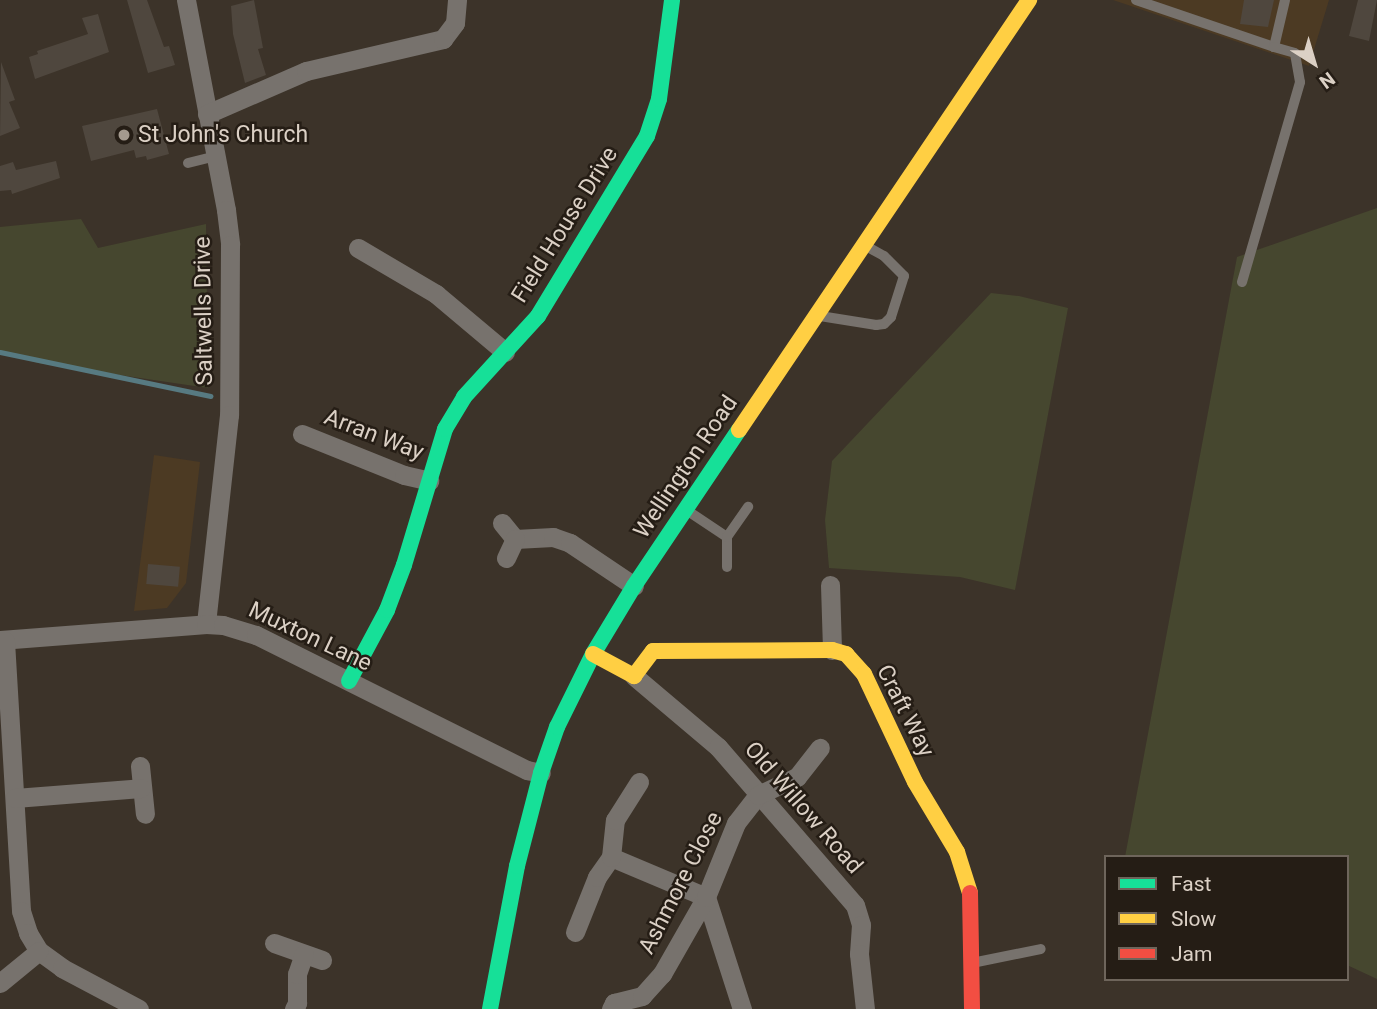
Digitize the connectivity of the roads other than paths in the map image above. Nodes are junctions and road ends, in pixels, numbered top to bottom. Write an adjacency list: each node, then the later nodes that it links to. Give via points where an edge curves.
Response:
1 (186, 0): 8 (street, Saltwells Drive)
2 (457, 0): 8 (street, via 455,23 443,39 306,71)
3 (672, 0): 15 (street, Field House Drive, via 659,99 647,136 538,316)
4 (1029, 0): 11 (street, Wellington Road)
5 (1285, 0): 7 (lane)
6 (1142, 1): 7 (lane)
7 (1274, 47): 13 (lane, via 1295,53 1300,82)
8 (207, 114): 9 (street, Saltwells Drive)
9 (216, 156): 10 (lane); 27 (street, Saltwells Drive, via 230,245 229,415)
10 (188, 163)
11 (863, 245): 14 (street, Wellington Road); 14 (lane, via 884,256 904,276 888,321 876,325)
12 (358, 248): 15 (street, via 436,294)
13 (1242, 282)
14 (816, 315): 19 (street, Wellington Road)
15 (505, 352): 17 (street, Field House Drive, via 445,429)
16 (302, 434): 17 (street, Arran Way)
17 (429, 481): 32 (street, Field House Drive, via 387,610)
18 (748, 507): 21 (lane)
19 (685, 509): 21 (lane); 26 (street, Wellington Road)
20 (502, 523): 22 (street)
21 (727, 537): 24 (lane)
22 (515, 539): 23 (street); 26 (street, via 553,537 570,543)
23 (506, 558)
24 (727, 567)
25 (830, 585): 29 (street)
26 (634, 586): 30 (street, Wellington Road)
27 (206, 624): 28 (street, Muxton Lane); 32 (street, Muxton Lane, via 256,635)
28 (3, 641): 39 (street)
29 (832, 650): 31 (street, via 653,651); 47 (street, Craft Way, via 846,654 864,674 915,782 957,852 970,886)
30 (593, 654): 31 (street); 35 (street, Wellington Road, via 556,727)
31 (634, 676): 38 (street, Old Willow Road, via 718,747)
32 (349, 681): 35 (street, Muxton Lane)
33 (820, 748): 38 (street, via 797,777)
34 (140, 766): 37 (street)
35 (541, 773): 51 (street, Wellington Road, via 517,866)
36 (639, 782): 41 (street, via 615,820)
37 (141, 788): 39 (street); 40 (street)
38 (758, 795): 42 (street, Ashmore Close, via 736,823); 54 (street, Old Willow Road, via 855,905 861,925)
39 (15, 798): 46 (street, via 21,911)
40 (145, 814)
41 (611, 857): 42 (street); 43 (street, via 597,877)
42 (706, 897): 52 (street, Ashmore Close, via 662,974 642,996 614,1003); 53 (street)
43 (575, 932)
44 (274, 943): 50 (street, via 313,957 297,974)
45 (1041, 949): 47 (lane)
46 (39, 951): 48 (street); 49 (street)
47 (971, 963): 55 (street, Craft Way)
48 (0, 983)
49 (139, 1009)
50 (293, 1009)
51 (490, 1009)
52 (611, 1009)
53 (742, 1009)
54 (865, 1009)
55 (972, 1009)

